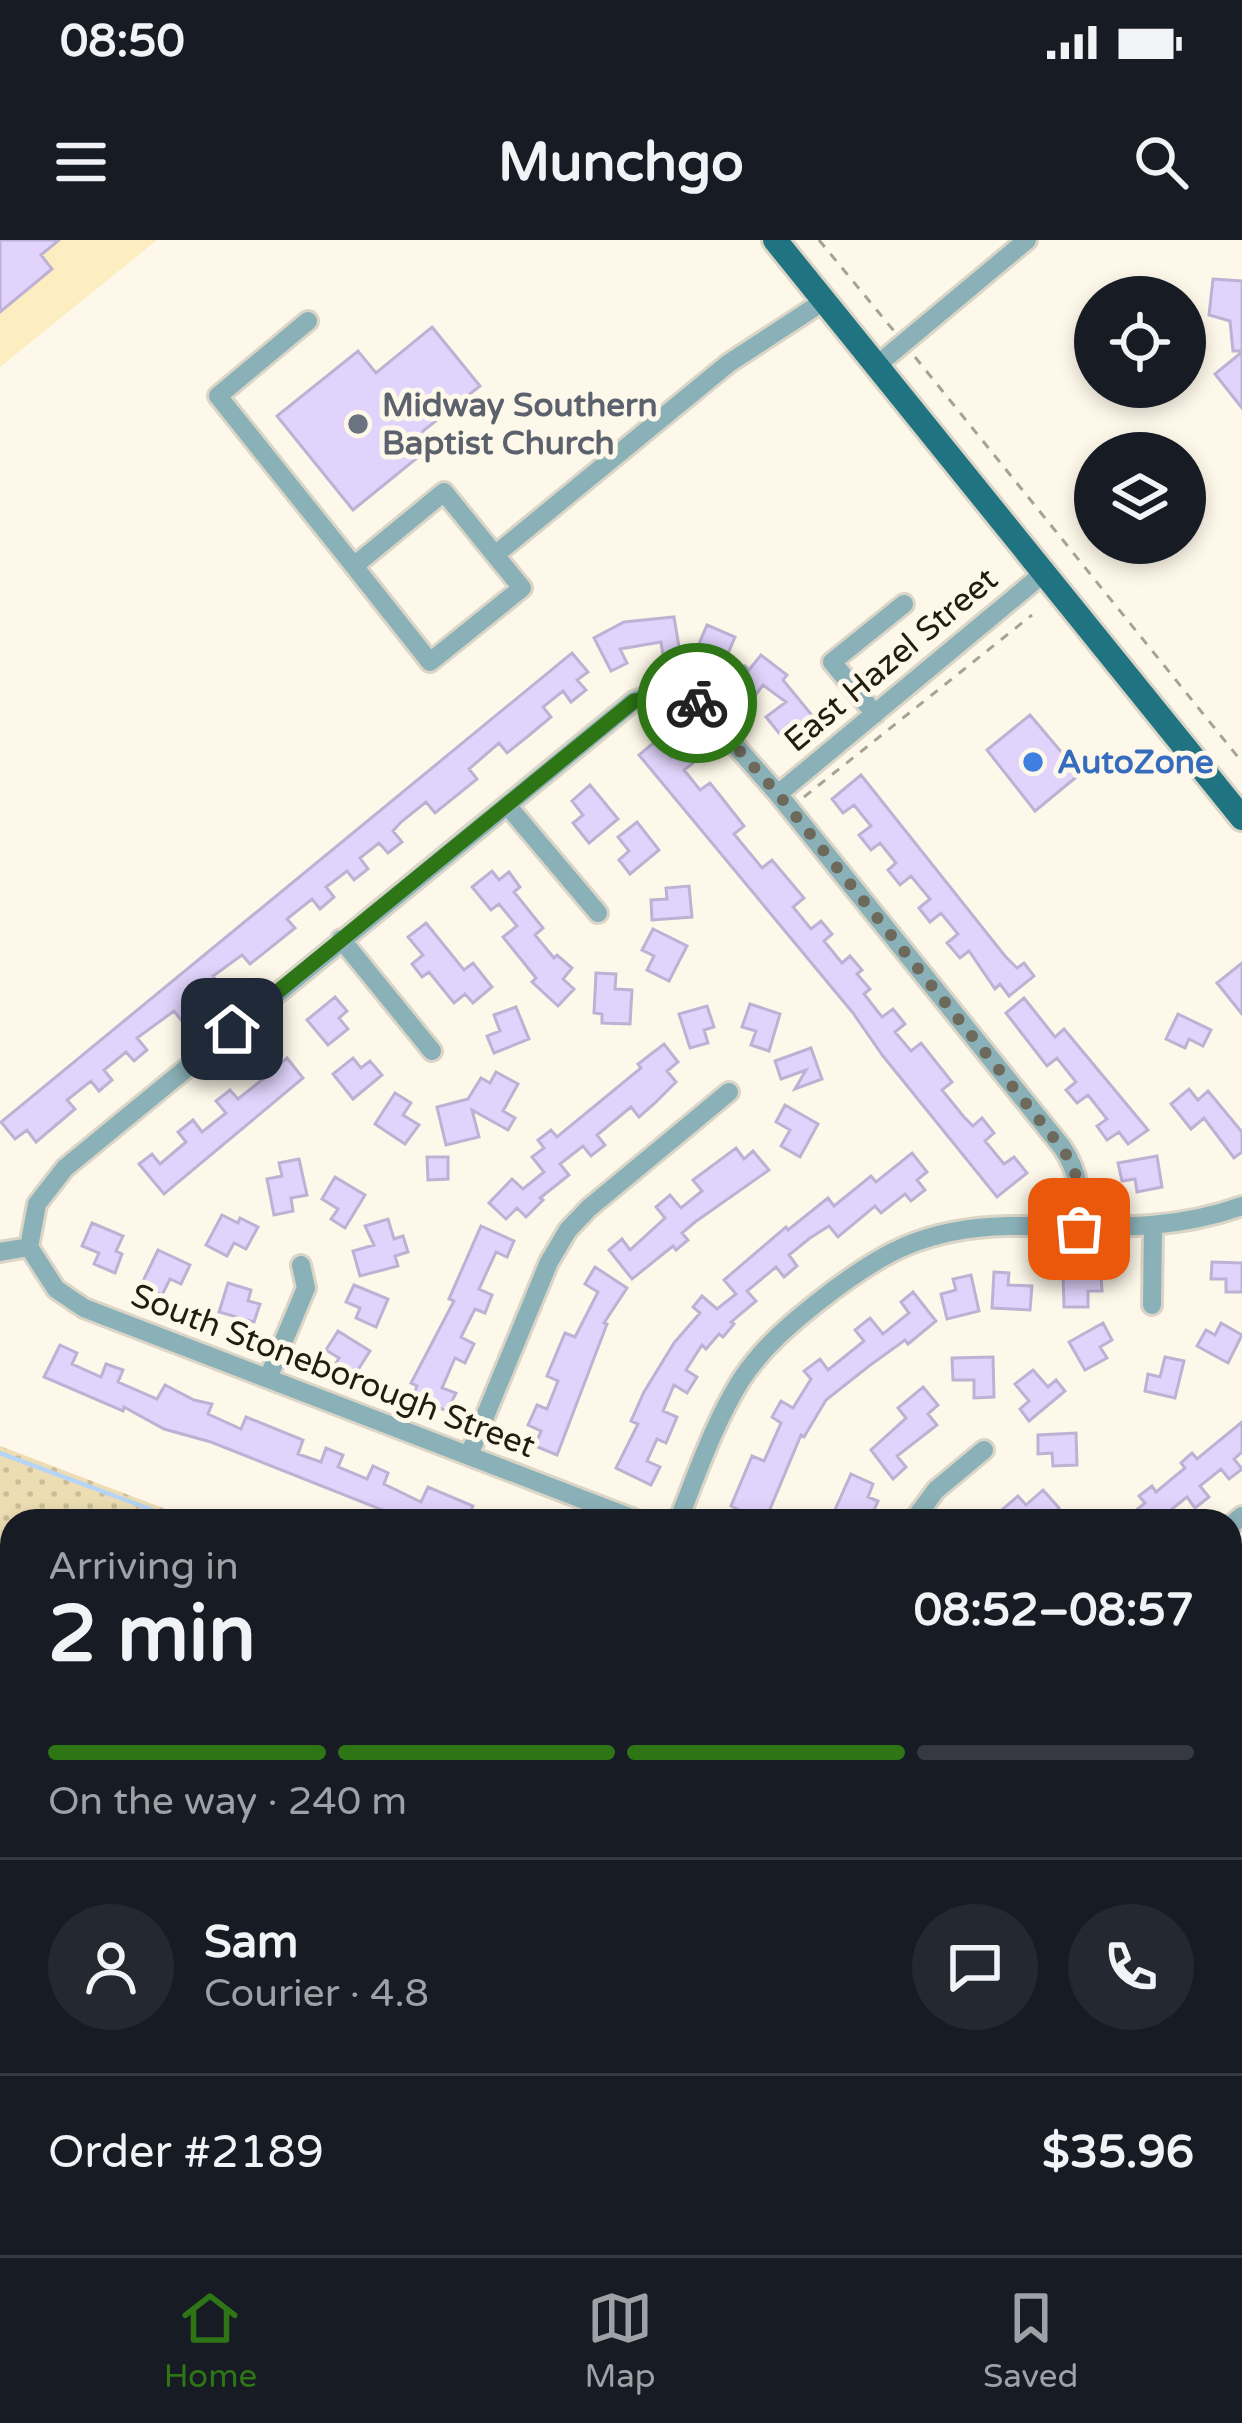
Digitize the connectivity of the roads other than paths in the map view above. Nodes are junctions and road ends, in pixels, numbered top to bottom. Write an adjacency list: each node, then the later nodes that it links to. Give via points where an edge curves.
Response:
1 (775, 240): 3 (main road)
2 (1027, 240): 5 (street)
3 (824, 301): 5 (main road); 6 (street, via 729,363)
4 (308, 320): 7 (street, via 218,396)
5 (876, 366): 8 (main road)
6 (494, 555): 7 (street, via 444,492); 7 (street, via 522,588 430,662)
7 (354, 566)
8 (1043, 573): 10 (street, East Hazel Street); 13 (main road)
9 (904, 604): 10 (street, via 832,662)
10 (874, 714): 11 (street, East Hazel Street)
11 (778, 794): 12 (street, via 697,703 655,694 634,701); 20 (street, via 1068,1156 1081,1189)
12 (507, 805): 14 (street); 15 (street)
13 (1238, 806)
14 (598, 913)
15 (341, 939): 16 (street); 21 (street, via 64,1168 37,1204)
16 (433, 1051)
17 (729, 1092): 27 (street, via 568,1230)
18 (1242, 1206): 19 (street)
19 (1153, 1228): 20 (street); 24 (street)
20 (1079, 1229): 29 (street, via 959,1229 911,1241 860,1269 782,1333 741,1380)
21 (29, 1246): 22 (street); 25 (street, South Stoneborough Street, via 56,1289 81,1306)
22 (0, 1252)
23 (301, 1265): 25 (street, via 306,1288)
24 (1152, 1305)
25 (268, 1378): 27 (street, South Stoneborough Street)
26 (984, 1450): 30 (street)
27 (469, 1455): 28 (street, South Stoneborough Street)
28 (608, 1509)
29 (682, 1509)
30 (922, 1509)

